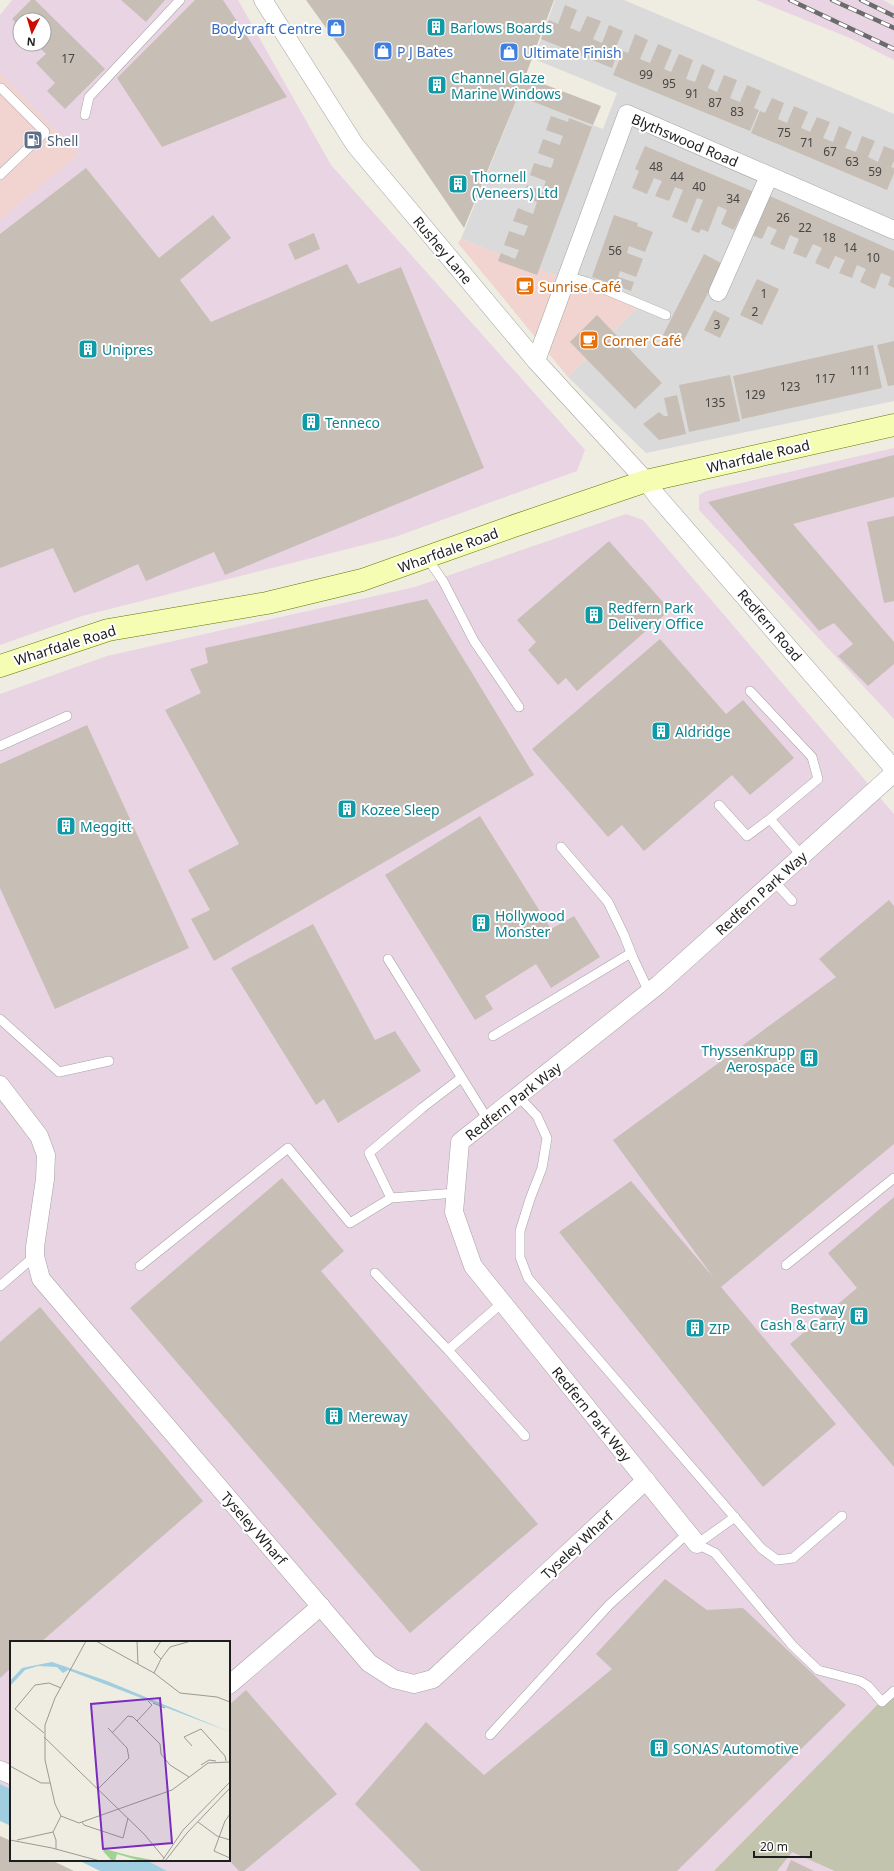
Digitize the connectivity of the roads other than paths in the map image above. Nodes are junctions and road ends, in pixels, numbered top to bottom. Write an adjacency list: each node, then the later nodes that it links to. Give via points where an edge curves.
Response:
1 (180, 0): 4 (lane, via 89,97)
2 (263, 0): 11 (street, Rushey Lane, via 355,145)
3 (0, 88): 5 (lane, via 45,132)
4 (85, 115)
5 (0, 175)
6 (769, 176): 7 (street, Blythswood Road); 8 (street, Blythswood Road, via 627,114); 9 (street)
7 (894, 230)
8 (567, 276): 10 (lane); 11 (street, Blythswood Road)
9 (718, 292)
10 (666, 315)
11 (536, 360): 13 (street, Rushey Lane)
12 (894, 425): 13 (main road, Wharfdale Road)
13 (646, 481): 14 (main road, Wharfdale Road); 20 (street, Redfern Road)
14 (427, 558): 15 (main road, Wharfdale Road, via 362,580 267,603 108,630); 17 (lane, via 443,581 474,641)
15 (0, 666)
16 (750, 691): 23 (lane, via 812,757 818,779)
17 (519, 707)
18 (67, 716): 19 (lane)
19 (0, 746)
20 (894, 769)
21 (894, 773): 25 (street, Redfern Park Way)
22 (719, 805): 23 (lane, via 747,836)
23 (770, 819): 25 (lane)
24 (561, 848): 28 (lane, via 608,902)
25 (802, 856): 26 (street, Redfern Park Way)
26 (774, 881): 27 (lane); 30 (street, Redfern Park Way)
27 (792, 901)
28 (631, 953): 30 (lane); 32 (lane)
29 (388, 959): 34 (lane)
30 (649, 992): 36 (street, Redfern Park Way)
31 (0, 1019): 33 (lane, via 59,1072)
32 (493, 1036)
33 (109, 1061)
34 (462, 1078): 37 (lane); 40 (lane, via 369,1153)
35 (0, 1085): 41 (street, Tyseley Wharf, via 39,1136 46,1155)
36 (518, 1096): 37 (street, Redfern Park Way); 51 (lane, via 537,1116 547,1138 542,1168 520,1231 520,1257 528,1278)
37 (488, 1120): 39 (street, Redfern Park Way, via 460,1142)
38 (894, 1178): 42 (lane)
39 (456, 1193): 40 (lane); 46 (street, Redfern Park Way, via 454,1212 473,1266)
40 (391, 1198): 43 (lane, via 350,1223 288,1148)
41 (35, 1256): 45 (lane); 53 (street, Tyseley Wharf, via 41,1280)
42 (786, 1265)
43 (140, 1266)
44 (375, 1273): 47 (lane)
45 (0, 1286)
46 (502, 1302): 47 (lane); 49 (street, Redfern Park Way)
47 (448, 1350): 48 (lane)
48 (524, 1436)
49 (646, 1480): 52 (street, Redfern Park Way); 53 (street, Tyseley Wharf, via 433,1678 414,1684 394,1679 369,1663)
50 (842, 1516): 51 (lane, via 793,1558 777,1560 762,1550)
51 (735, 1517): 52 (lane)
52 (692, 1538): 55 (lane, via 716,1553 792,1644 818,1670 860,1681 882,1702); 56 (lane, via 609,1605)
53 (321, 1606): 54 (street)
54 (230, 1684)
55 (894, 1690)
56 (490, 1735)
57 (0, 1770): 58 (street)
58 (10, 1775)

